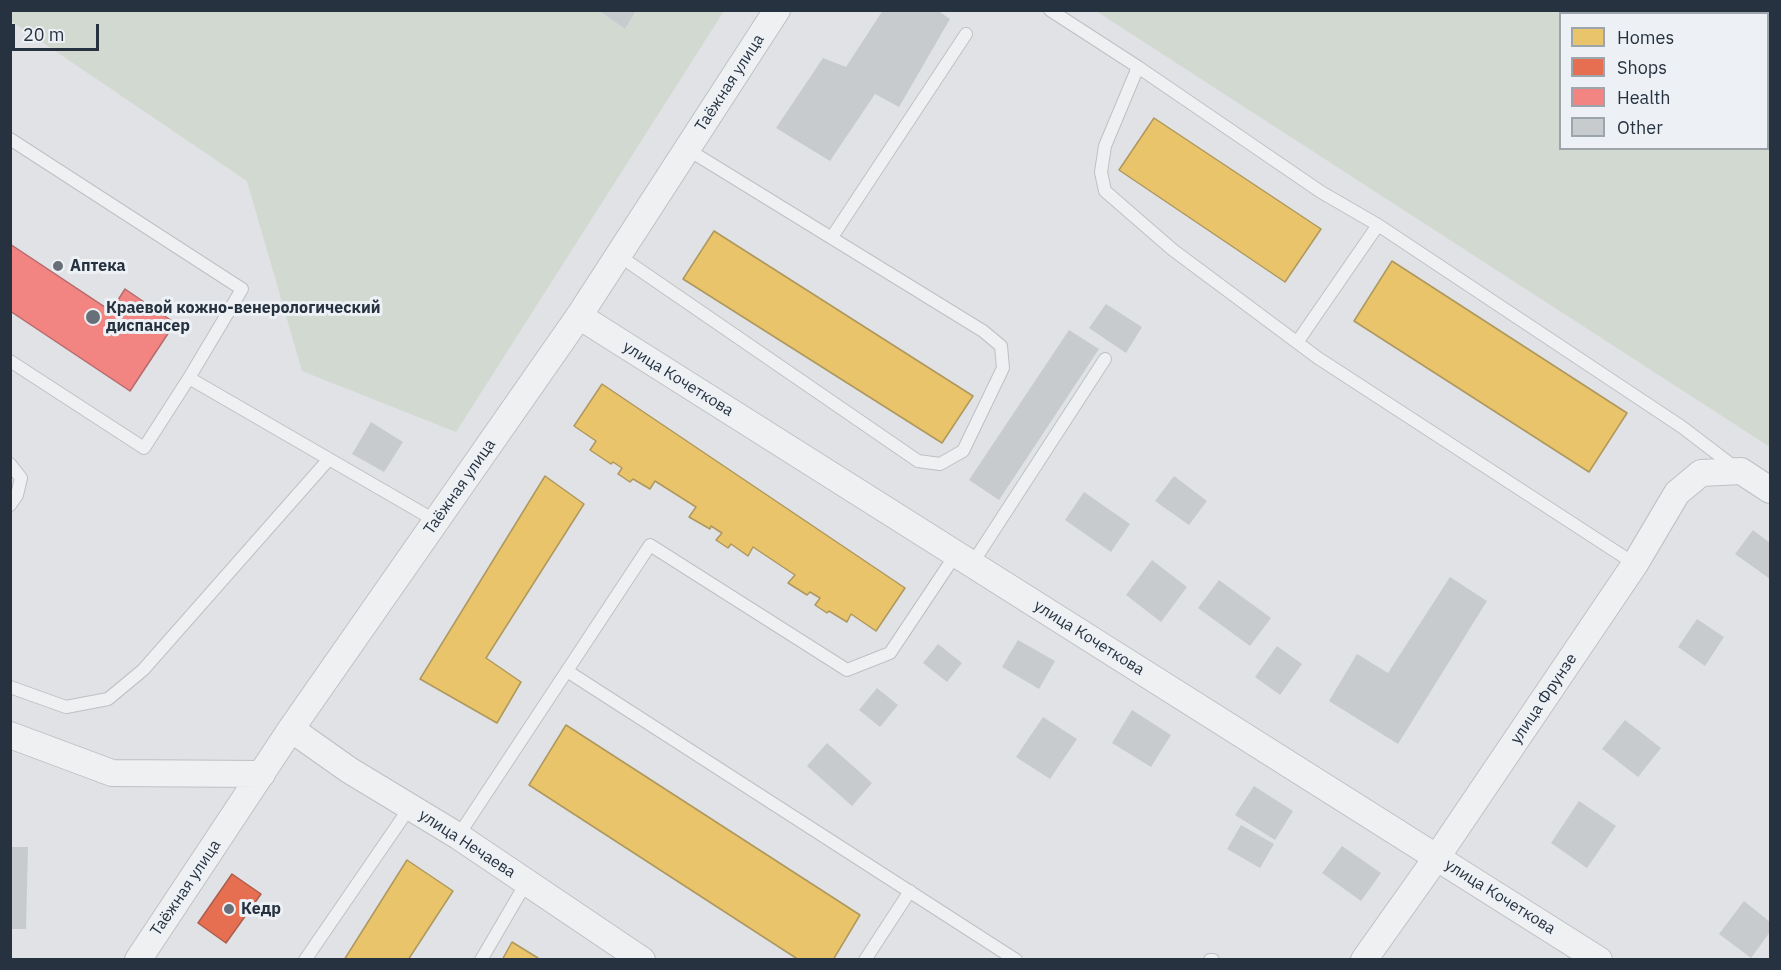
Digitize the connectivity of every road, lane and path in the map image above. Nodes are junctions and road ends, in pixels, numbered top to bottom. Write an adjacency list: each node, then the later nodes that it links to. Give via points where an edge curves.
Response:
1 (777, 10): 6 (street, Таёжная улица)
2 (1050, 10): 4 (lane)
3 (966, 34): 8 (lane)
4 (1138, 67): 7 (lane, via 1321,192); 11 (lane, via 1105,146 1101,172 1105,191 1173,250)
5 (10, 139): 14 (lane, via 242,289)
6 (687, 149): 8 (lane); 9 (street, Таёжная улица)
7 (1378, 225): 11 (lane); 17 (lane, via 1682,427)
8 (832, 237): 9 (lane, via 1001,346 1003,368 963,452 940,464 918,461)
9 (618, 255): 10 (street, Таёжная улица)
10 (579, 316): 20 (street, Таёжная улица); 21 (street, улица Кочеткова)
11 (1298, 340): 22 (lane, via 1318,358)
12 (1106, 358): 21 (lane)
13 (10, 361): 14 (lane, via 144,448)
14 (189, 378): 15 (lane)
15 (329, 459): 20 (lane); 24 (lane, via 143,670 108,699 66,707)
16 (10, 464): 19 (lane, via 21,478)
17 (1741, 471): 18 (street); 22 (street, улица Фрунзе, via 1701,473 1677,493)
18 (1770, 490)
19 (10, 505)
20 (436, 521): 25 (street, Таёжная улица)
21 (964, 559): 23 (lane, via 890,653 847,670 651,545); 30 (street, улица Кочеткова)
22 (1635, 564): 30 (street, улица Фрунзе)
23 (567, 671): 29 (lane); 32 (lane)
24 (10, 687)
25 (291, 729): 27 (street, Таёжная улица); 28 (street, улица Нечаева)
26 (10, 735): 27 (street, via 112,772)
27 (262, 774): 34 (street, Таёжная улица)
28 (410, 807): 29 (street, улица Нечаева); 35 (lane)
29 (458, 836): 31 (street, улица Нечаева)
30 (1437, 857): 39 (street, улица Фрунзе); 40 (street, улица Кочеткова)
31 (526, 882): 33 (street, улица Нечаева); 36 (lane)
32 (910, 891): 37 (lane); 38 (lane)
33 (633, 957)
34 (138, 960)
35 (305, 960)
36 (481, 960)
37 (865, 960)
38 (1016, 960)
39 (1364, 960)
40 (1599, 960)

